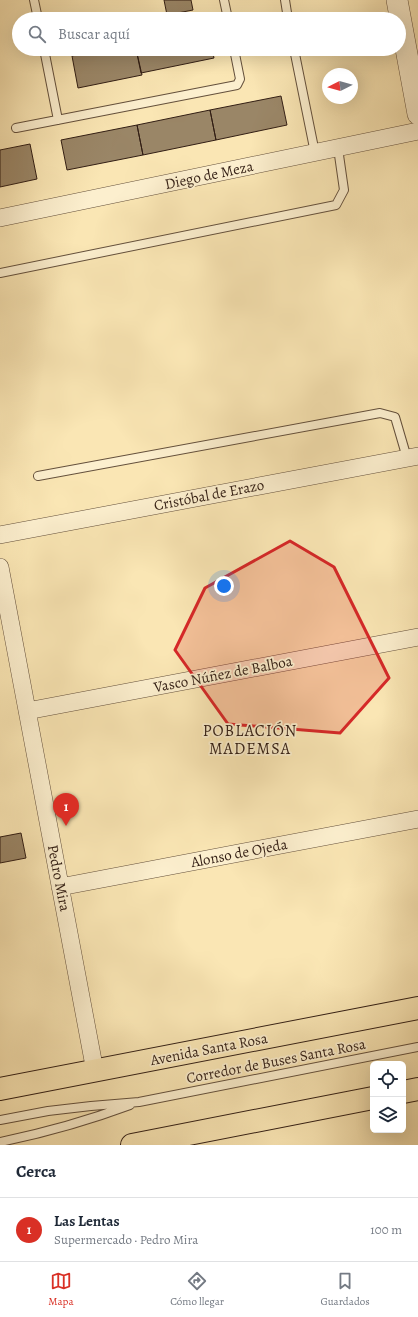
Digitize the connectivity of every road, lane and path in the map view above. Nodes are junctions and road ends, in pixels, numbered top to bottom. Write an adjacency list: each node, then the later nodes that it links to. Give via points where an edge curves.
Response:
1 (34, 0): 5 (lane)
2 (224, 0): 6 (lane)
3 (284, 0): 7 (lane)
4 (397, 0): 8 (street)
5 (37, 12)
6 (227, 12)
7 (287, 12)
8 (399, 12)
9 (406, 49): 13 (street)
10 (45, 56): 14 (lane)
11 (235, 56): 14 (lane, via 240,80 237,84)
12 (295, 56): 18 (lane)
13 (418, 114)
14 (58, 120): 15 (lane)
15 (16, 128)
16 (418, 131): 17 (street, Diego de Meza)
17 (338, 148): 18 (street, Diego de Meza); 20 (lane, via 344,190 336,205)
18 (315, 153): 19 (street, Diego de Meza)
19 (0, 218)
20 (0, 273)
21 (413, 457): 22 (lane, via 395,417 380,413); 23 (street, Cristóbal de Erazo)
22 (38, 476)
23 (0, 534)
24 (0, 567): 26 (street, Pedro Mira)
25 (418, 637): 26 (street, Vasco Núñez de Balboa)
26 (27, 711): 28 (street, Pedro Mira)
27 (418, 819): 28 (street, Alonso de Ojeda)
28 (60, 887): 31 (street, Pedro Mira)
29 (418, 1008): 31 (main road, Avenida Santa Rosa)
30 (418, 1047): 36 (lane, Corredor de Buses Santa Rosa)
31 (95, 1070): 32 (main road, Avenida Santa Rosa)
32 (0, 1089)
33 (418, 1089): 34 (main road)
34 (406, 1091)
35 (370, 1099): 39 (main road)
36 (139, 1102): 37 (lane, Corredor de Buses Santa Rosa, via 55,1110); 38 (lane, Corredor de Buses Santa Rosa, via 61,1128)
37 (0, 1120)
38 (0, 1142)
39 (132, 1145)

